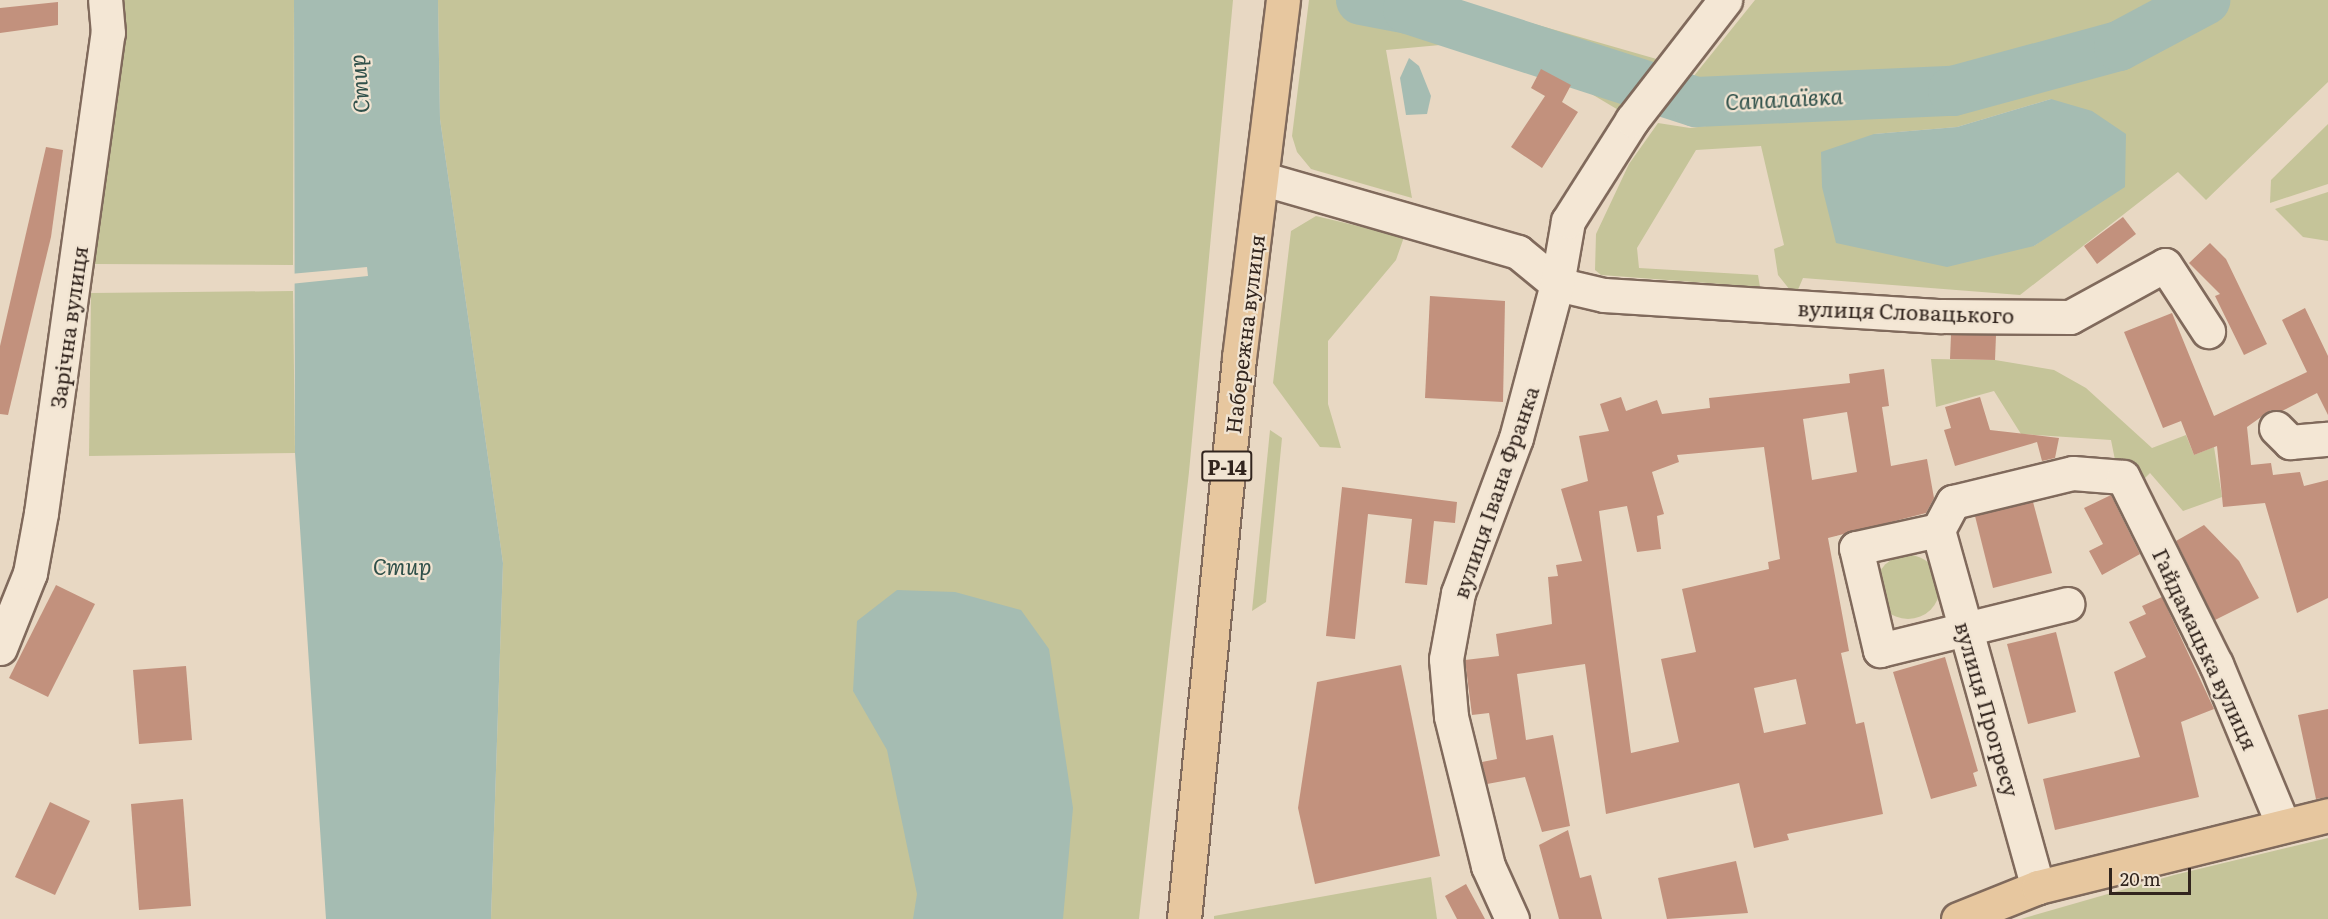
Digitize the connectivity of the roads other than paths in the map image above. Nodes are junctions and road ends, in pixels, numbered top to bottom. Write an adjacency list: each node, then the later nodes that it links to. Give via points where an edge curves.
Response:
1 (105, 0): 12 (street, Зарічна вулиця, via 108,33 41,513 30,573)
2 (1725, 0): 5 (street, вулиця Івана Франка, via 1632,120 1568,221)
3 (1282, 7): 4 (main road, Набережна вулиця / Р-14)
4 (1264, 179): 5 (street, via 1518,252); 16 (main road, Набережна вулиця / Р-14, via 1239,358)
5 (1557, 284): 6 (street, вулиця Словацького, via 1627,296 1941,316 2070,316 2165,265); 17 (street, вулиця Івана Франка, via 1516,438 1458,593 1446,659 1451,716 1488,866)
6 (2208, 331)
7 (2276, 428): 8 (street, via 2290,442)
8 (2328, 439)
9 (1938, 530): 11 (street, вулиця Прогресу); 11 (street, via 1856,548 1880,650); 14 (street, Гайдамацька вулиця, via 1953,501 2073,472 2123,477 2217,664)
10 (2067, 604): 11 (street)
11 (1966, 632): 15 (street, вулиця Прогресу)
12 (0, 648)
13 (2328, 815): 14 (main road)
14 (2283, 825): 15 (main road)
15 (2038, 887): 18 (main road)
16 (1184, 919)
17 (1512, 919)
18 (1958, 919)

